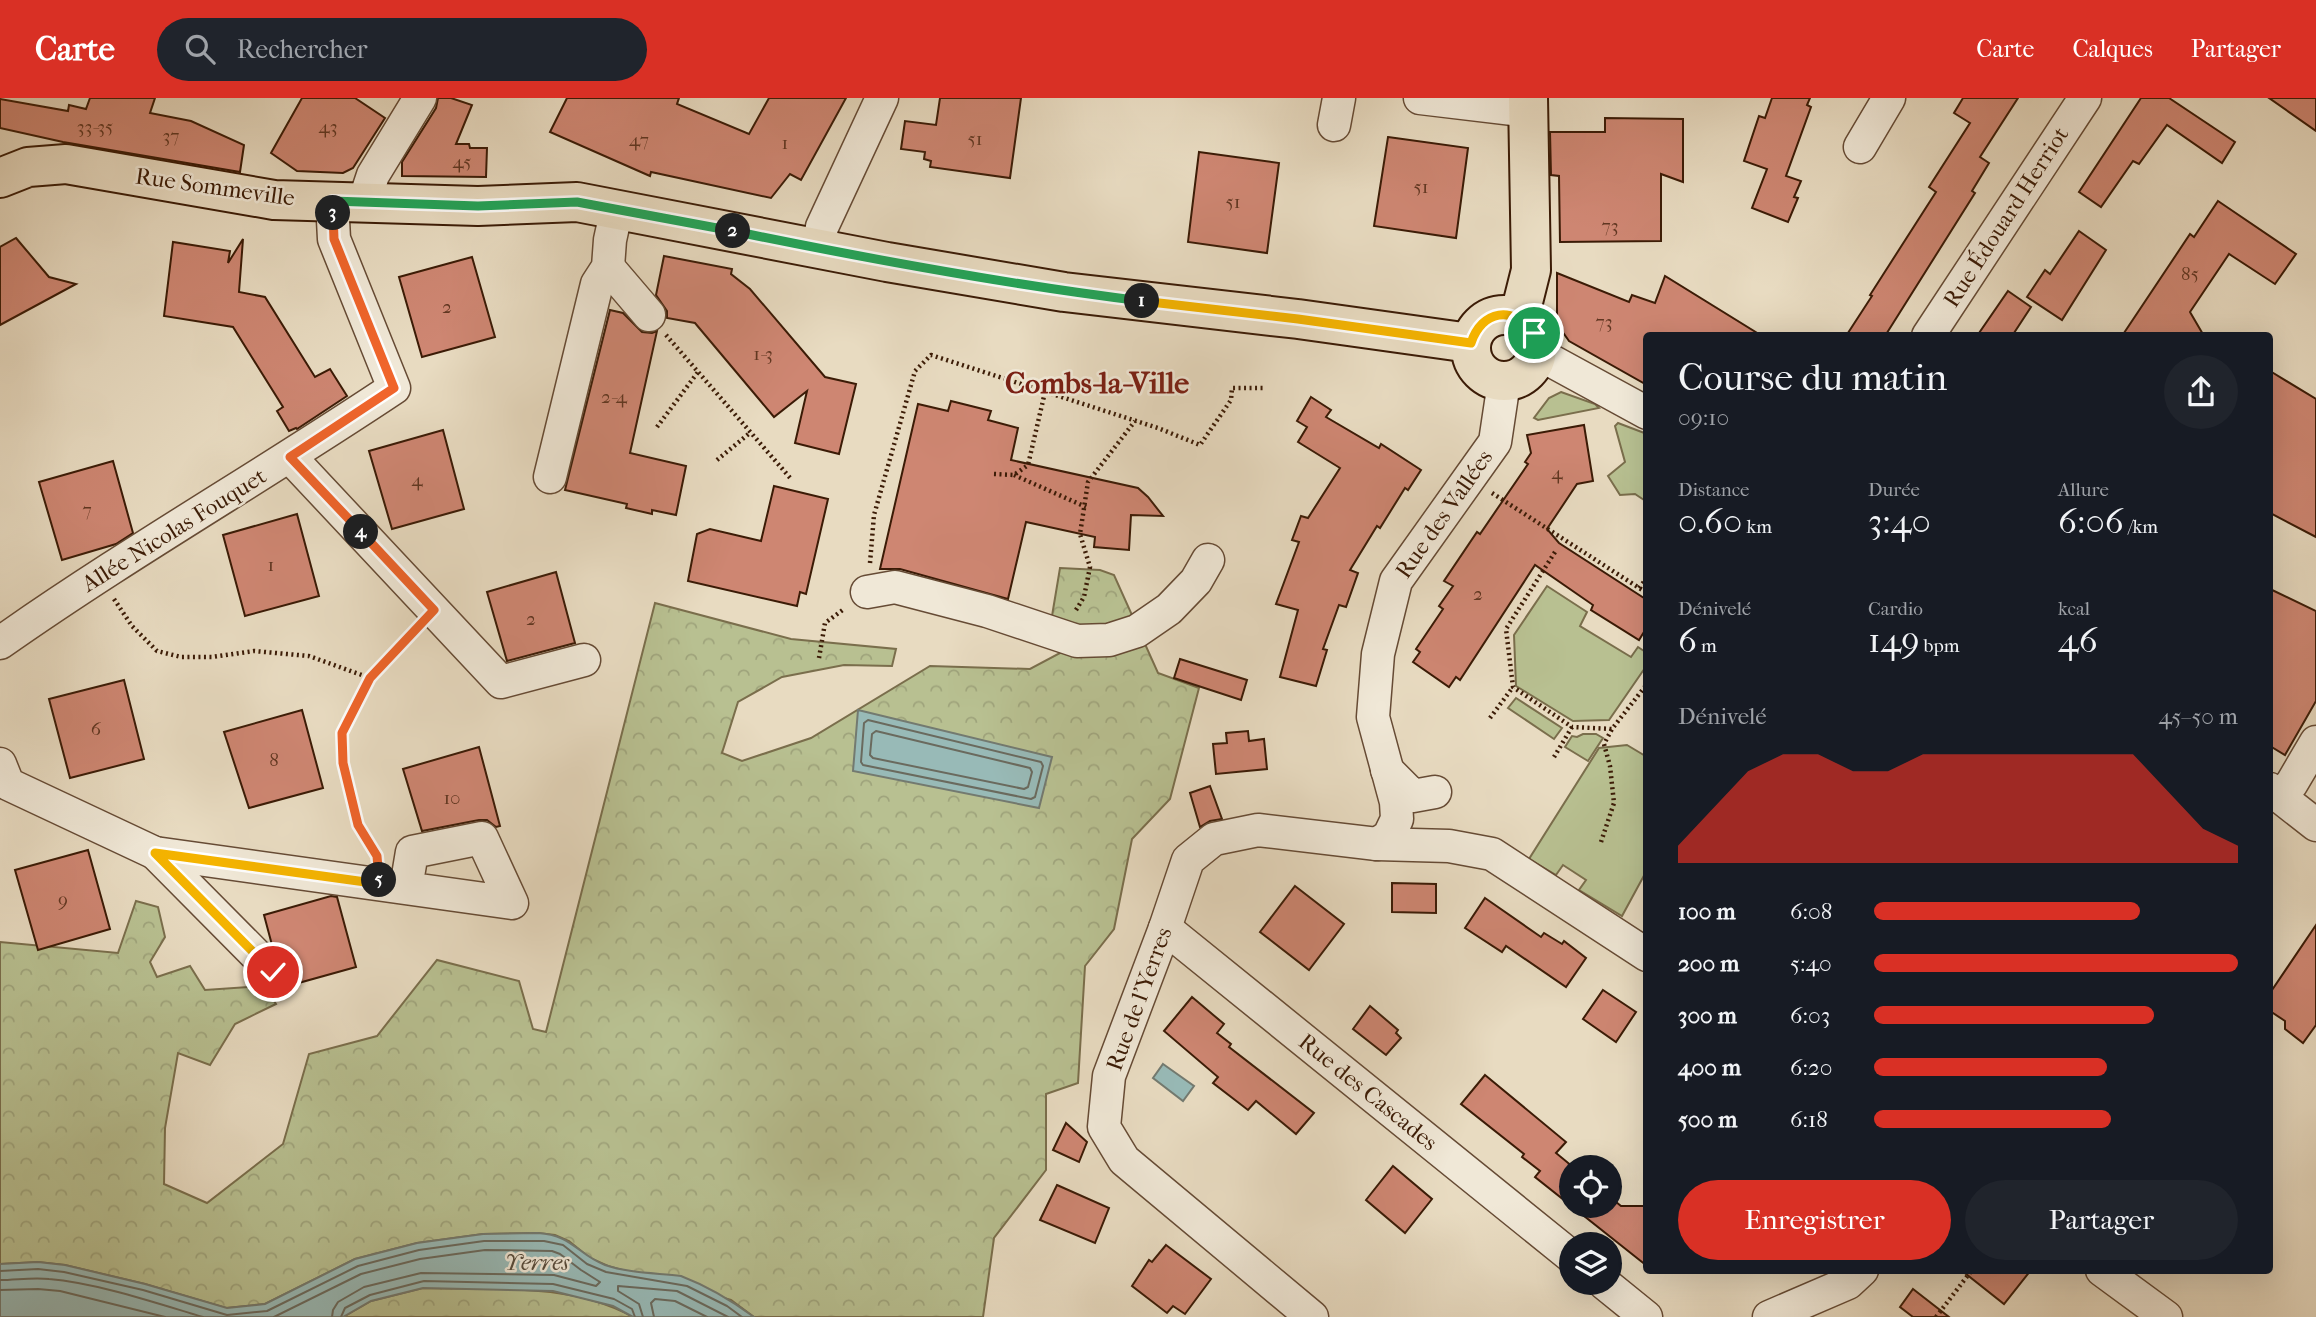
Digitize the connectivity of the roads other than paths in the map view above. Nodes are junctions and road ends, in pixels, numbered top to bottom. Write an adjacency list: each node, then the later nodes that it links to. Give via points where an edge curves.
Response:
1 (420, 98): 9 (street, via 373,175)
2 (882, 98): 11 (street, via 822,227)
3 (1420, 98): 6 (street)
4 (1889, 98): 7 (street)
5 (2085, 98): 15 (street, Rue Édouard Herriot)
6 (1528, 105): 14 (main road, via 1531,270)
7 (1860, 147)
8 (0, 178): 9 (main road, Rue Sommeville, via 28,167 66,164 274,200)
9 (348, 202): 10 (main road, Rue Sommeville, via 478,206 577,202); 20 (street, Allée Nicolas Fouquet, via 334,239 394,388)
10 (617, 208): 11 (main road, Rue Sommeville); 12 (street)
11 (818, 248): 16 (main road, Rue Sommeville, via 1065,292)
12 (608, 267): 13 (street); 21 (street, via 597,284)
13 (649, 315)
14 (1519, 318): 16 (main road, via 1489,318 1474,332); 17 (main road, via 1534,333)
15 (1931, 332)
16 (1471, 343): 18 (main road, via 1475,365 1492,380)
17 (1537, 353): 18 (main road, via 1522,377); 19 (street)
18 (1504, 382): 28 (street, Rue des Vallées, via 1494,442 1396,581 1378,654 1373,717)
19 (1643, 411)
20 (290, 457): 24 (street, Allée Nicolas Fouquet); 25 (street, via 501,681)
21 (550, 477)
22 (1208, 560): 23 (street, via 1170,609 1137,631 1109,640 1077,641 895,587)
23 (867, 592)
24 (0, 643)
25 (583, 660)
26 (2316, 742): 30 (street, via 2292,783)
27 (0, 764): 33 (street, via 8,784)
28 (1386, 769): 29 (street, via 1413,796); 32 (street, Rue des Vallées, via 1397,819 1390,835)
29 (1436, 792)
30 (2276, 793): 31 (street)
31 (2316, 825)
32 (1377, 844): 35 (street, Rue de l'Yerres, via 1258,830 1214,839 1188,860); 36 (street, Rue de l'Yerres, via 1449,846 1492,854)
33 (155, 853): 34 (street); 37 (street)
34 (393, 886)
35 (1165, 928): 38 (street, Rue des Cascades); 42 (street, Rue de l'Yerres, via 1109,1076 1104,1127 1124,1160)
36 (1643, 952)
37 (273, 972)
38 (1559, 1246)
39 (1858, 1274): 44 (street, via 1848,1283)
40 (2107, 1274): 45 (street)
41 (1619, 1295): 43 (street)
42 (1312, 1317)
43 (1646, 1317)
44 (1769, 1317)
45 (2166, 1317)

